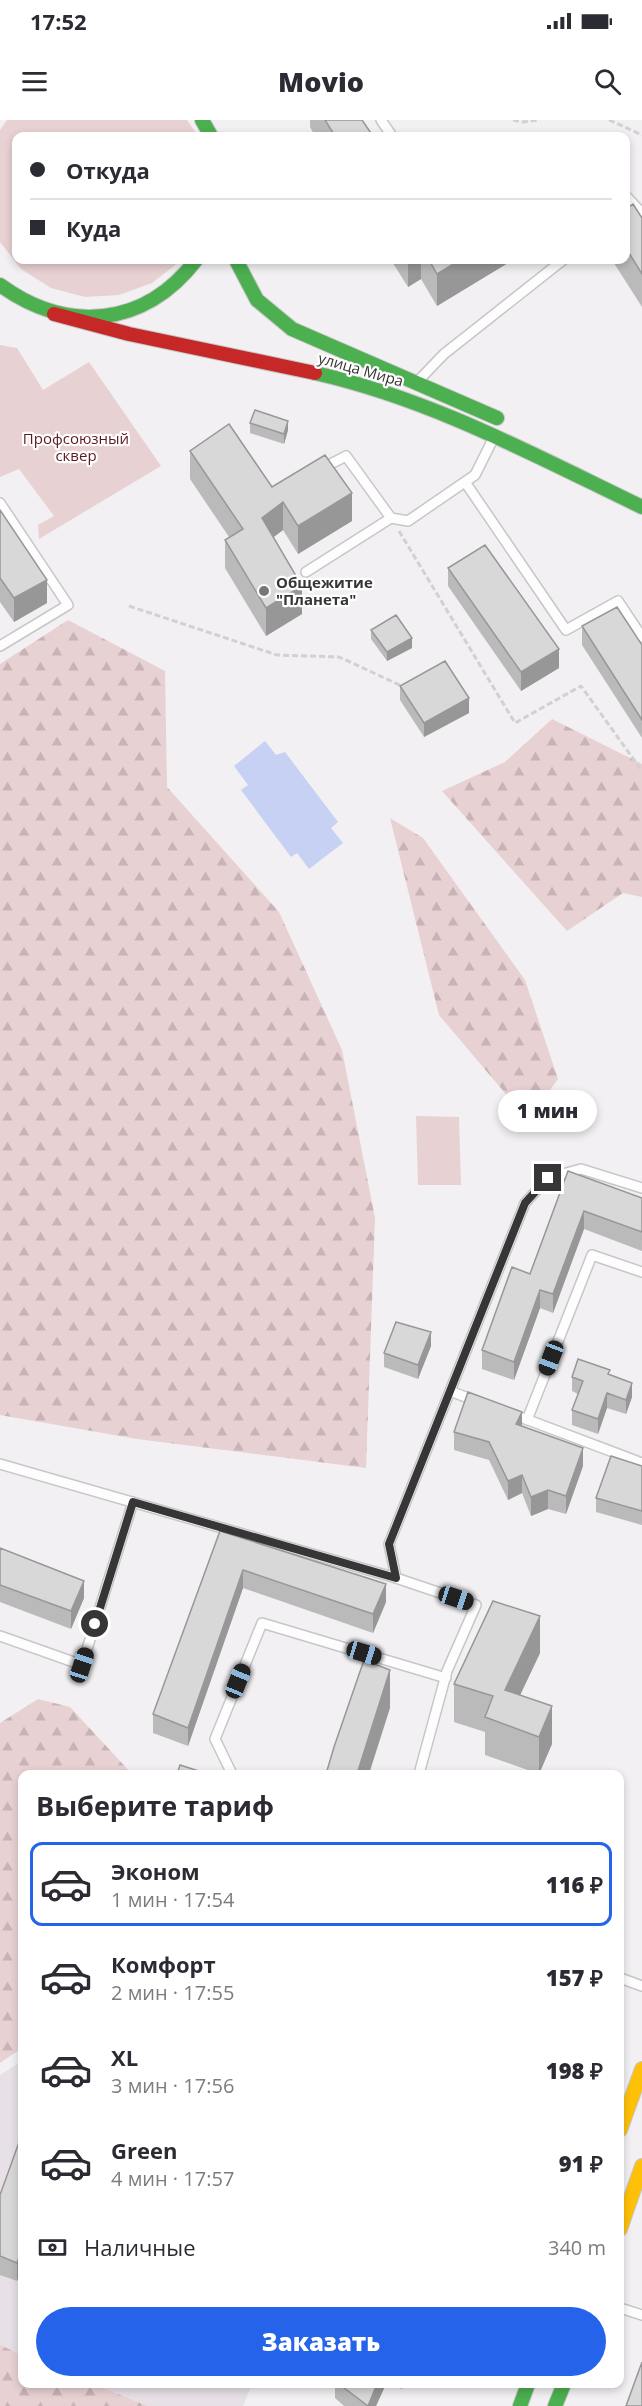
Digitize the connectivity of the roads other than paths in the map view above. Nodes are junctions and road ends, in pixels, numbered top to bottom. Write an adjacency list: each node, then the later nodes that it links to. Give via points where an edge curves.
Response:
1 (202, 120): 2 (main road)
2 (210, 130)
3 (630, 200): 4 (lane)
4 (642, 213)
5 (193, 264): 9 (main road, via 162,295 128,311 91,318)
6 (238, 264): 10 (main road, улица Мира, via 257,300 292,329)
7 (558, 264): 10 (lane, via 444,354)
8 (0, 285): 9 (main road, via 20,300)
9 (54, 314): 11 (main road, улица Мира, via 99,328 307,371)
10 (416, 382): 11 (main road); 12 (main road, улица Мира)
11 (407, 400): 13 (main road, улица Мира)
12 (507, 423): 13 (lane)
13 (494, 436): 15 (lane, via 475,475); 17 (main road, улица Мира)
14 (308, 476): 18 (lane, via 346,456)
15 (465, 482): 18 (lane, via 408,521); 20 (lane, via 566,630 618,601)
16 (0, 503): 21 (lane, via 68,605)
17 (642, 507)
18 (391, 518): 19 (lane)
19 (306, 572)
20 (642, 637)
21 (0, 646)
22 (642, 1188): 24 (lane, via 581,1169 548,1178 525,1203)
23 (642, 1272): 27 (lane, via 592,1255)
24 (450, 1391): 25 (lane); 31 (lane, via 389,1544)
25 (483, 1403)
26 (516, 1416): 27 (lane)
27 (527, 1420): 28 (lane)
28 (642, 1463)
29 (0, 1464): 30 (lane)
30 (133, 1502): 31 (lane); 32 (lane, via 82,1665)
31 (396, 1578): 33 (lane, via 476,1605)
32 (0, 1636)
33 (446, 1678): 34 (lane, via 262,1623 215,1739); 35 (lane)
34 (230, 1770)
35 (419, 1770)
36 (624, 1979): 37 (lane)
37 (642, 1986)
38 (642, 2069): 39 (main road)
39 (624, 2119)
40 (642, 2166): 41 (main road)
41 (624, 2218)
42 (624, 2309): 43 (lane)
43 (642, 2316)
44 (527, 2388): 46 (main road)
45 (562, 2388): 47 (main road)
46 (520, 2406)
47 (555, 2406)

